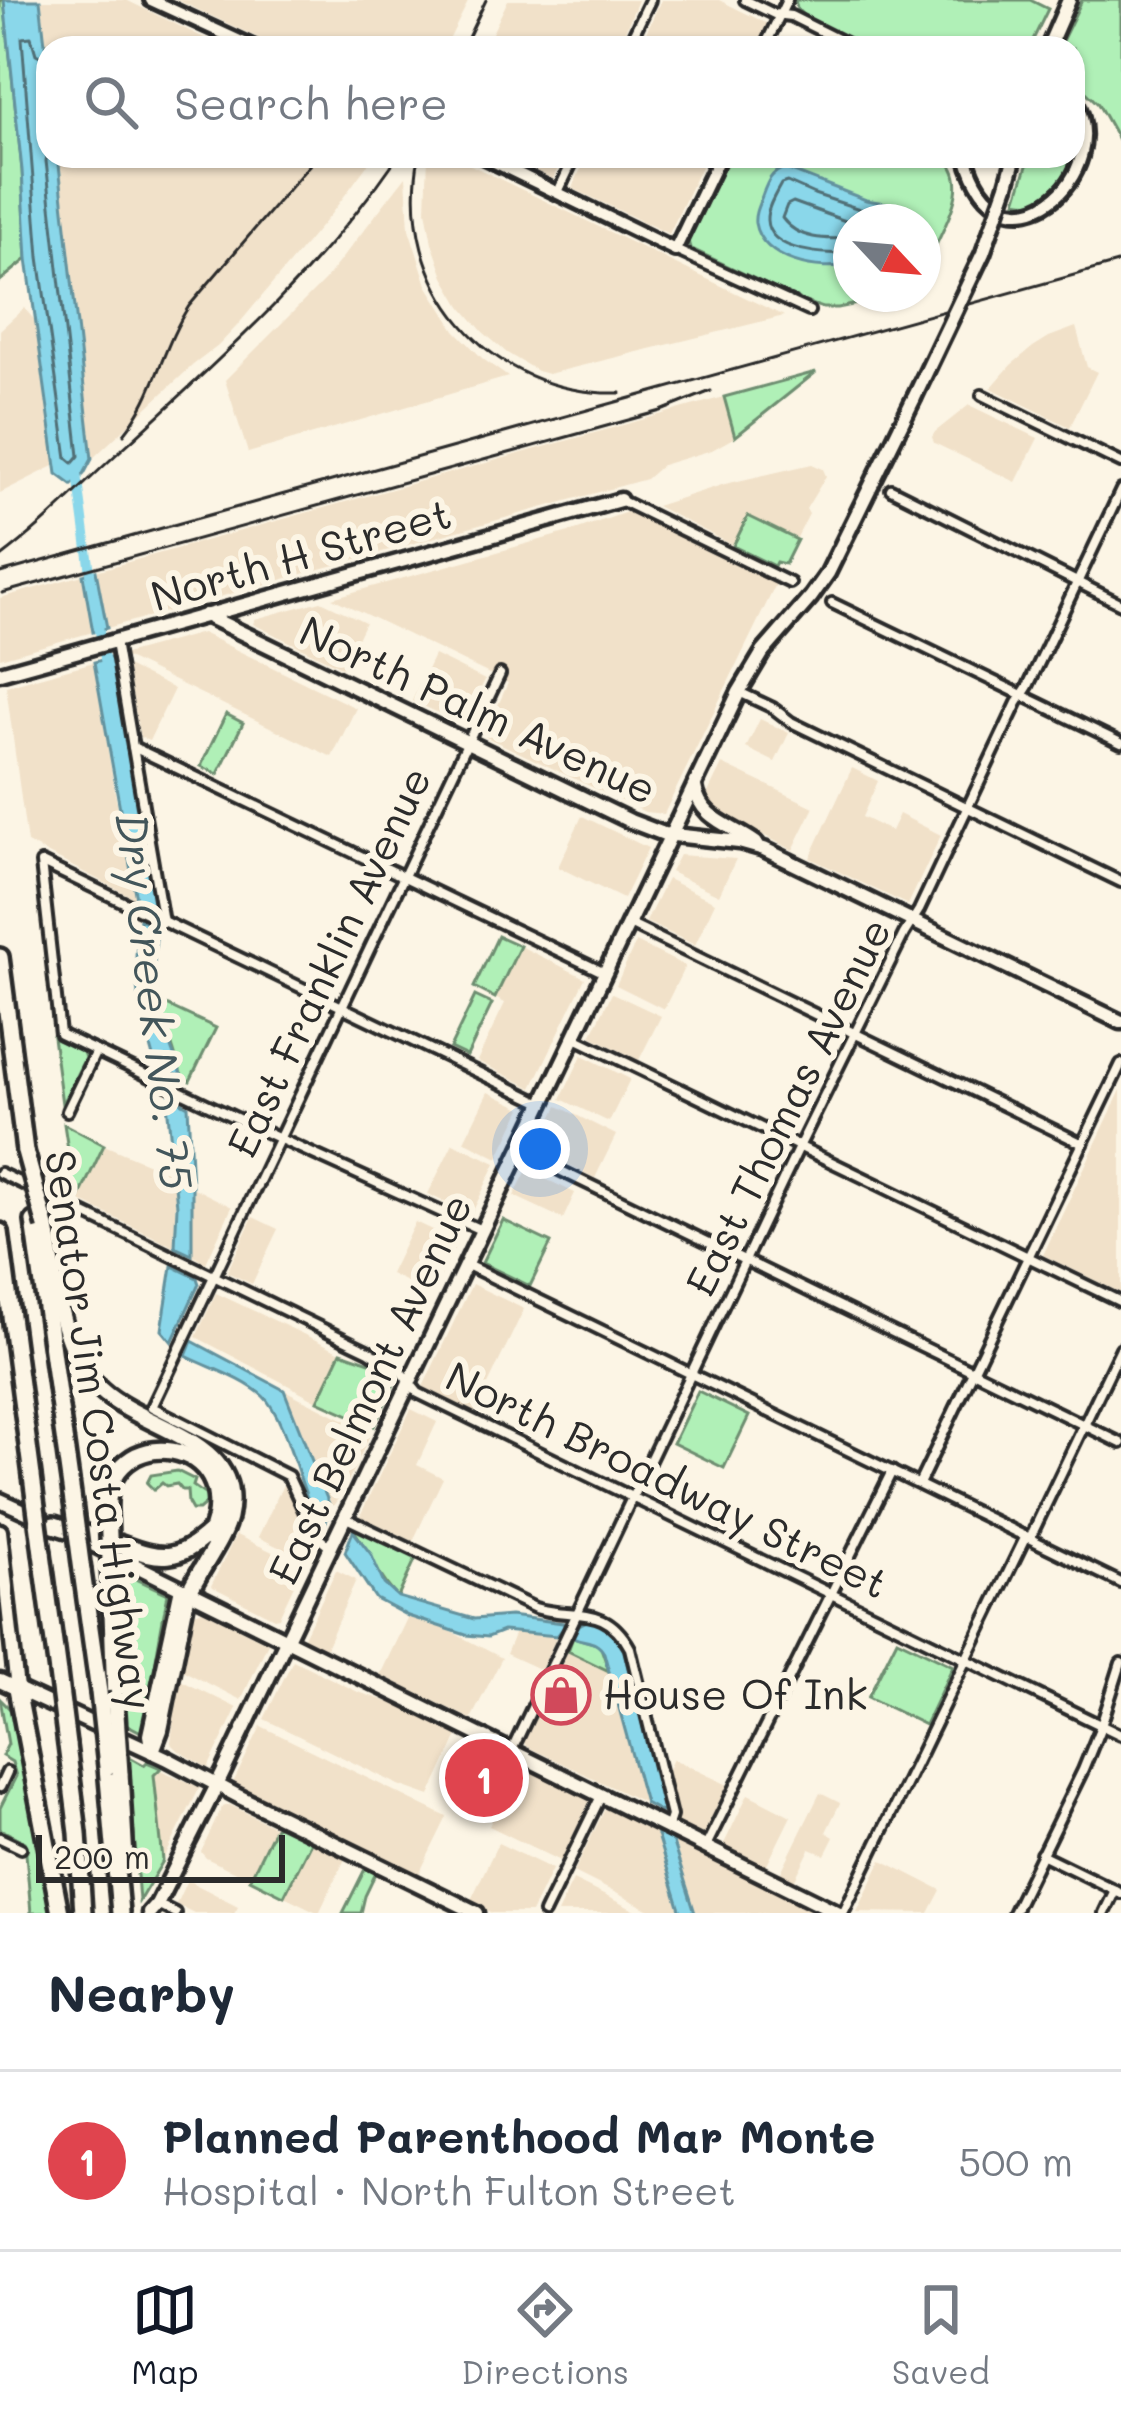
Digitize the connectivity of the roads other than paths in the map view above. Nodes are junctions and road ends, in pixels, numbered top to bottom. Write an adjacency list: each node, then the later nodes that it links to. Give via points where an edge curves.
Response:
1 (151, 0): 7 (street)
2 (650, 0): 8 (street)
3 (745, 0): 6 (street)
4 (788, 0): 6 (street)
5 (1070, 0): 11 (main road)
6 (780, 15): 9 (street); 10 (street)
7 (229, 36)
8 (633, 36)
9 (770, 36)
10 (831, 36)
11 (1054, 36)
12 (1085, 111): 13 (street)
13 (1096, 140)
14 (507, 168): 19 (street)
15 (569, 168): 19 (street)
16 (714, 168): 21 (street)
17 (970, 168): 20 (street, via 994,201 1024,212 1057,207)
18 (1012, 168): 36 (main road, East Belmont Avenue, bridge, via 983,253 828,573)
19 (558, 192): 21 (street)
20 (1077, 193)
21 (676, 250): 22 (street)
22 (809, 310)
23 (982, 395): 24 (street)
24 (1121, 463)
25 (890, 489): 28 (street)
26 (1121, 490): 28 (street, East Thomas Avenue)
27 (620, 500): 29 (street); 32 (main road, North H Street)
28 (1078, 582): 31 (street); 37 (street, East Thomas Avenue)
29 (790, 583)
30 (832, 603): 37 (street)
31 (1121, 604)
32 (205, 615): 33 (main road, North H Street); 38 (main road, North Palm Avenue)
33 (116, 642): 34 (main road, North H Street); 40 (street)
34 (0, 673)
35 (500, 674): 38 (street, East Franklin Avenue)
36 (739, 692): 41 (main road, East Belmont Avenue); 42 (street)
37 (1023, 694): 39 (street); 42 (street, East Thomas Avenue)
38 (467, 743): 43 (main road, North Palm Avenue); 45 (street, East Franklin Avenue)
39 (1121, 743)
40 (134, 747): 45 (street); 47 (street)
41 (695, 785): 43 (main road, East Belmont Avenue); 44 (main road, via 703,810)
42 (967, 808): 46 (street); 48 (street, East Thomas Avenue)
43 (672, 836): 44 (main road, North Palm Avenue); 49 (main road, East Belmont Avenue)
44 (764, 849): 48 (main road, North Palm Avenue)
45 (403, 875): 51 (street); 52 (street, East Franklin Avenue)
46 (1121, 882)
47 (159, 920): 52 (street); 56 (street, via 40,862 60,1034)
48 (911, 921): 53 (main road, North Palm Avenue); 54 (street, East Thomas Avenue)
49 (629, 924): 51 (main road, East Belmont Avenue); 54 (street)
50 (0, 957): 65 (highway, Senator Jim Costa Highway, bridge)
51 (605, 973): 55 (main road, East Belmont Avenue)
52 (342, 1008): 58 (street); 60 (street, East Franklin Avenue)
53 (1121, 1022)
54 (855, 1034): 61 (street); 62 (street, East Thomas Avenue)
55 (575, 1038): 58 (main road, East Belmont Avenue); 62 (street)
56 (96, 1051): 59 (street); 60 (street)
57 (1121, 1064): 61 (street)
58 (543, 1104): 63 (main road, East Belmont Avenue)
59 (68, 1111)
60 (278, 1138): 66 (street); 71 (street, East Franklin Avenue)
61 (1083, 1144): 68 (street)
62 (799, 1147): 68 (street); 69 (street, East Thomas Avenue)
63 (520, 1150): 66 (main road, East Belmont Avenue); 69 (street)
64 (0, 1174): 71 (street, North Broadway Street)
65 (40, 1224): 90 (highway, via 72,1349 86,1372 116,1404 202,1448 225,1480 225,1526); 102 (highway, Senator Jim Costa Highway, bridge)
66 (482, 1230): 70 (main road, East Belmont Avenue)
67 (0, 1232): 115 (highway, Senator Jim Costa Highway, bridge)
68 (1028, 1256): 72 (street); 74 (street)
69 (746, 1260): 74 (street); 75 (street, East Thomas Avenue)
70 (466, 1264): 75 (street); 76 (main road, East Belmont Avenue)
71 (212, 1277): 76 (street, North Broadway Street, via 369,1351); 88 (street, East Franklin Avenue, via 152,1407 288,1476 316,1536)
72 (1121, 1302)
73 (1121, 1348): 77 (street)
74 (974, 1370): 77 (street); 80 (street)
75 (692, 1373): 79 (street); 81 (street, East Thomas Avenue)
76 (410, 1382): 81 (street, North Broadway Street, via 418,1393); 83 (main road, East Belmont Avenue)
77 (1084, 1425): 78 (street); 87 (street)
78 (1121, 1443)
79 (892, 1471): 80 (street); 91 (street)
80 (919, 1484): 87 (street)
81 (632, 1499): 91 (street, North Broadway Street); 92 (street, East Thomas Avenue)
82 (0, 1500): 84 (main road)
83 (343, 1519): 88 (main road, East Belmont Avenue); 92 (street, via 535,1608)
84 (54, 1525): 85 (highway, via 165,1557 191,1549); 90 (main road)
85 (212, 1530): 90 (highway); 102 (highway, bridge, via 213,1482 189,1457 149,1450 112,1481)
86 (0, 1531): 97 (main road)
87 (1028, 1537): 89 (street); 94 (street)
88 (332, 1545): 93 (main road, East Belmont Avenue)
89 (1121, 1583)
90 (185, 1590): 93 (main road); 100 (main road, via 149,1736)
91 (833, 1594): 94 (street, North Broadway Street); 110 (street)
92 (578, 1612): 101 (street, East Thomas Avenue); 107 (street, via 606,1622 630,1648 670,1816)
93 (287, 1639): 101 (main road); 104 (main road, East Belmont Avenue)
94 (966, 1660): 98 (street, North Broadway Street); 120 (street)
95 (1121, 1663): 98 (street)
96 (0, 1681): 97 (main road)
97 (17, 1689): 100 (main road); 114 (highway)
98 (1101, 1726): 99 (street, North Broadway Street); 111 (street)
99 (1121, 1736)
100 (152, 1752): 104 (main road)
101 (511, 1752): 106 (main road)
102 (113, 1770): 116 (highway, Senator Jim Costa Highway)
103 (7, 1772): 105 (street)
104 (217, 1784): 113 (main road, East Belmont Avenue); 118 (main road)
105 (0, 1787)
106 (601, 1795): 107 (main road); 119 (street)
107 (662, 1826): 110 (main road)
108 (0, 1838): 109 (street)
109 (21, 1848)
110 (706, 1848): 120 (main road)
111 (1041, 1854): 112 (street); 121 (street)
112 (1118, 1892): 122 (street)
113 (154, 1910): 117 (street)
114 (60, 1913)
115 (83, 1913)
116 (120, 1913)
117 (175, 1913)
118 (477, 1913)
119 (544, 1913)
120 (841, 1913)
121 (1013, 1913)
122 (1104, 1913)

